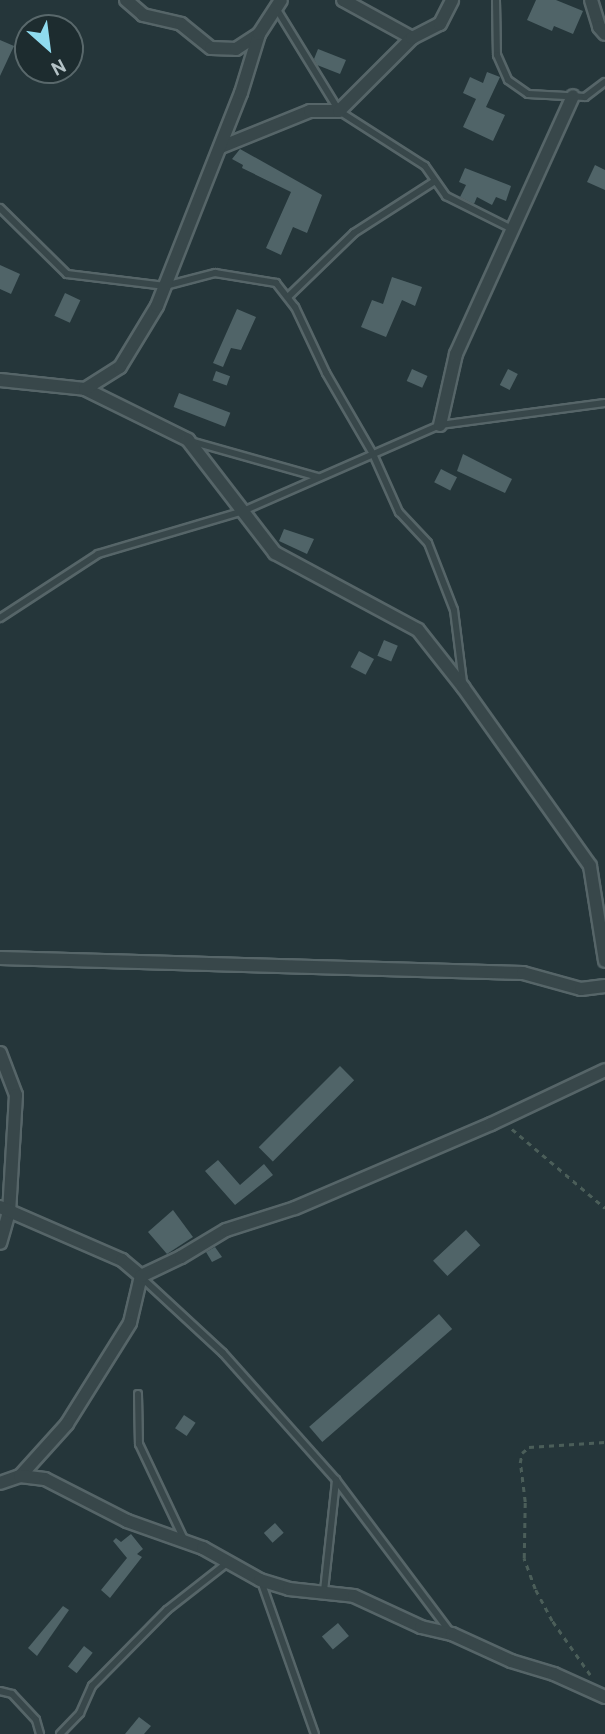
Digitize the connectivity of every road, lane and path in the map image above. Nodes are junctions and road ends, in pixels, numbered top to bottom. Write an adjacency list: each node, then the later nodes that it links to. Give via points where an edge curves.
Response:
1 (126, 0): 7 (street, via 143,15 181,24 211,48 236,49)
2 (343, 0): 9 (street)
3 (452, 0): 9 (street, via 440,23)
4 (496, 0): 11 (lane, via 496,55 508,80 528,94)
5 (591, 0): 8 (street)
6 (279, 4): 7 (street); 12 (lane)
7 (260, 34): 13 (street)
8 (605, 34)
9 (412, 38): 12 (street)
10 (605, 82): 11 (lane, via 584,97)
11 (573, 96): 16 (street)
12 (339, 111): 13 (street, via 310,111); 14 (lane, via 425,166)
13 (221, 147): 17 (street)
14 (435, 181): 16 (lane, via 446,196); 18 (lane, via 354,233)
15 (0, 208): 17 (lane, via 67,274)
16 (514, 230): 22 (street, via 456,354)
17 (165, 286): 18 (lane, via 215,273 276,283); 20 (street, via 120,367)
18 (288, 297): 24 (lane)
19 (3, 383): 20 (street)
20 (85, 389): 23 (street)
21 (605, 403): 22 (lane)
22 (440, 425): 24 (lane)
23 (188, 440): 25 (lane); 26 (street)
24 (373, 454): 25 (lane); 28 (lane, via 399,512 428,542 454,610)
25 (319, 477): 26 (lane)
26 (243, 511): 27 (lane, via 98,554); 28 (street, via 275,553 418,630)
27 (0, 618)
28 (463, 687): 30 (street, via 590,866)
29 (0, 958): 31 (street, via 523,973 581,989)
30 (605, 961)
31 (605, 986)
32 (0, 1053): 36 (street, via 16,1095)
33 (605, 1070): 34 (street)
34 (502, 1118): 35 (path); 38 (street, via 295,1208 226,1230)
35 (605, 1208)
36 (4, 1209): 37 (street); 38 (street, via 122,1260)
37 (0, 1243)
38 (141, 1276): 41 (street, via 123,1334 67,1424); 42 (lane, via 223,1353)
39 (138, 1394): 44 (lane, via 139,1444)
40 (605, 1442): 49 (path, via 529,1447 520,1463 524,1558 552,1621)
41 (19, 1476): 43 (street); 44 (street, via 45,1479 127,1521)
42 (336, 1480): 47 (lane); 48 (lane)
43 (0, 1483)
44 (185, 1541): 45 (street)
45 (227, 1563): 46 (street); 53 (lane, via 167,1610 129,1648 92,1686 80,1713)
46 (260, 1580): 47 (street, via 289,1590); 54 (lane)
47 (324, 1591): 48 (street, via 354,1596 421,1627)
48 (452, 1634): 51 (street)
49 (593, 1679)
50 (0, 1691): 52 (lane, via 12,1694 36,1720)
51 (605, 1697)
52 (40, 1734)
53 (60, 1734)
54 (315, 1734)

